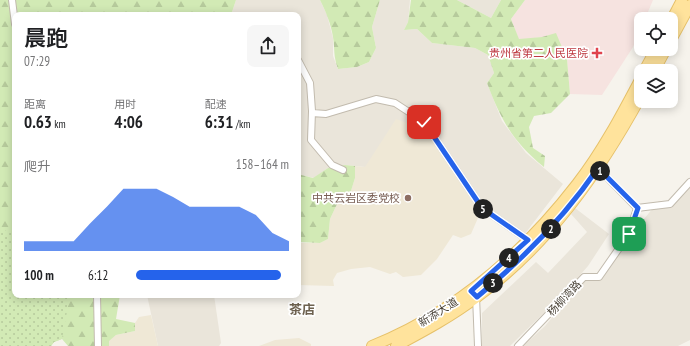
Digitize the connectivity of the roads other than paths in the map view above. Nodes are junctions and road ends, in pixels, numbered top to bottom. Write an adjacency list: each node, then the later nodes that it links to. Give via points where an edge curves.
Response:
1 (12, 0): 4 (street)
2 (682, 0): 5 (main road)
3 (690, 5): 6 (main road)
4 (14, 12)
5 (676, 12)
6 (678, 27)
7 (301, 66): 10 (street, via 310,83)
8 (634, 90): 15 (main road, 新添大道, via 578,184)
9 (634, 108): 11 (main road, 新添大道)
10 (312, 113): 12 (street, via 311,140 332,165); 15 (street, via 326,114 376,99 395,103 424,122 482,208)
11 (598, 168): 14 (street); 16 (main road, 新添大道, via 551,229 517,264)
12 (343, 170)
13 (690, 182): 14 (street, via 670,204)
14 (638, 208): 22 (street, 杨柳湾路, via 629,234 599,277 584,277)
15 (528, 240): 16 (main road, 新添大道)
16 (474, 294): 19 (main road, 新添大道, via 428,320); 20 (main road, 新添大道, via 431,327); 21 (street)
17 (96, 298): 18 (street)
18 (98, 346)
19 (372, 346)
20 (396, 346)
21 (478, 346)
22 (518, 346)

